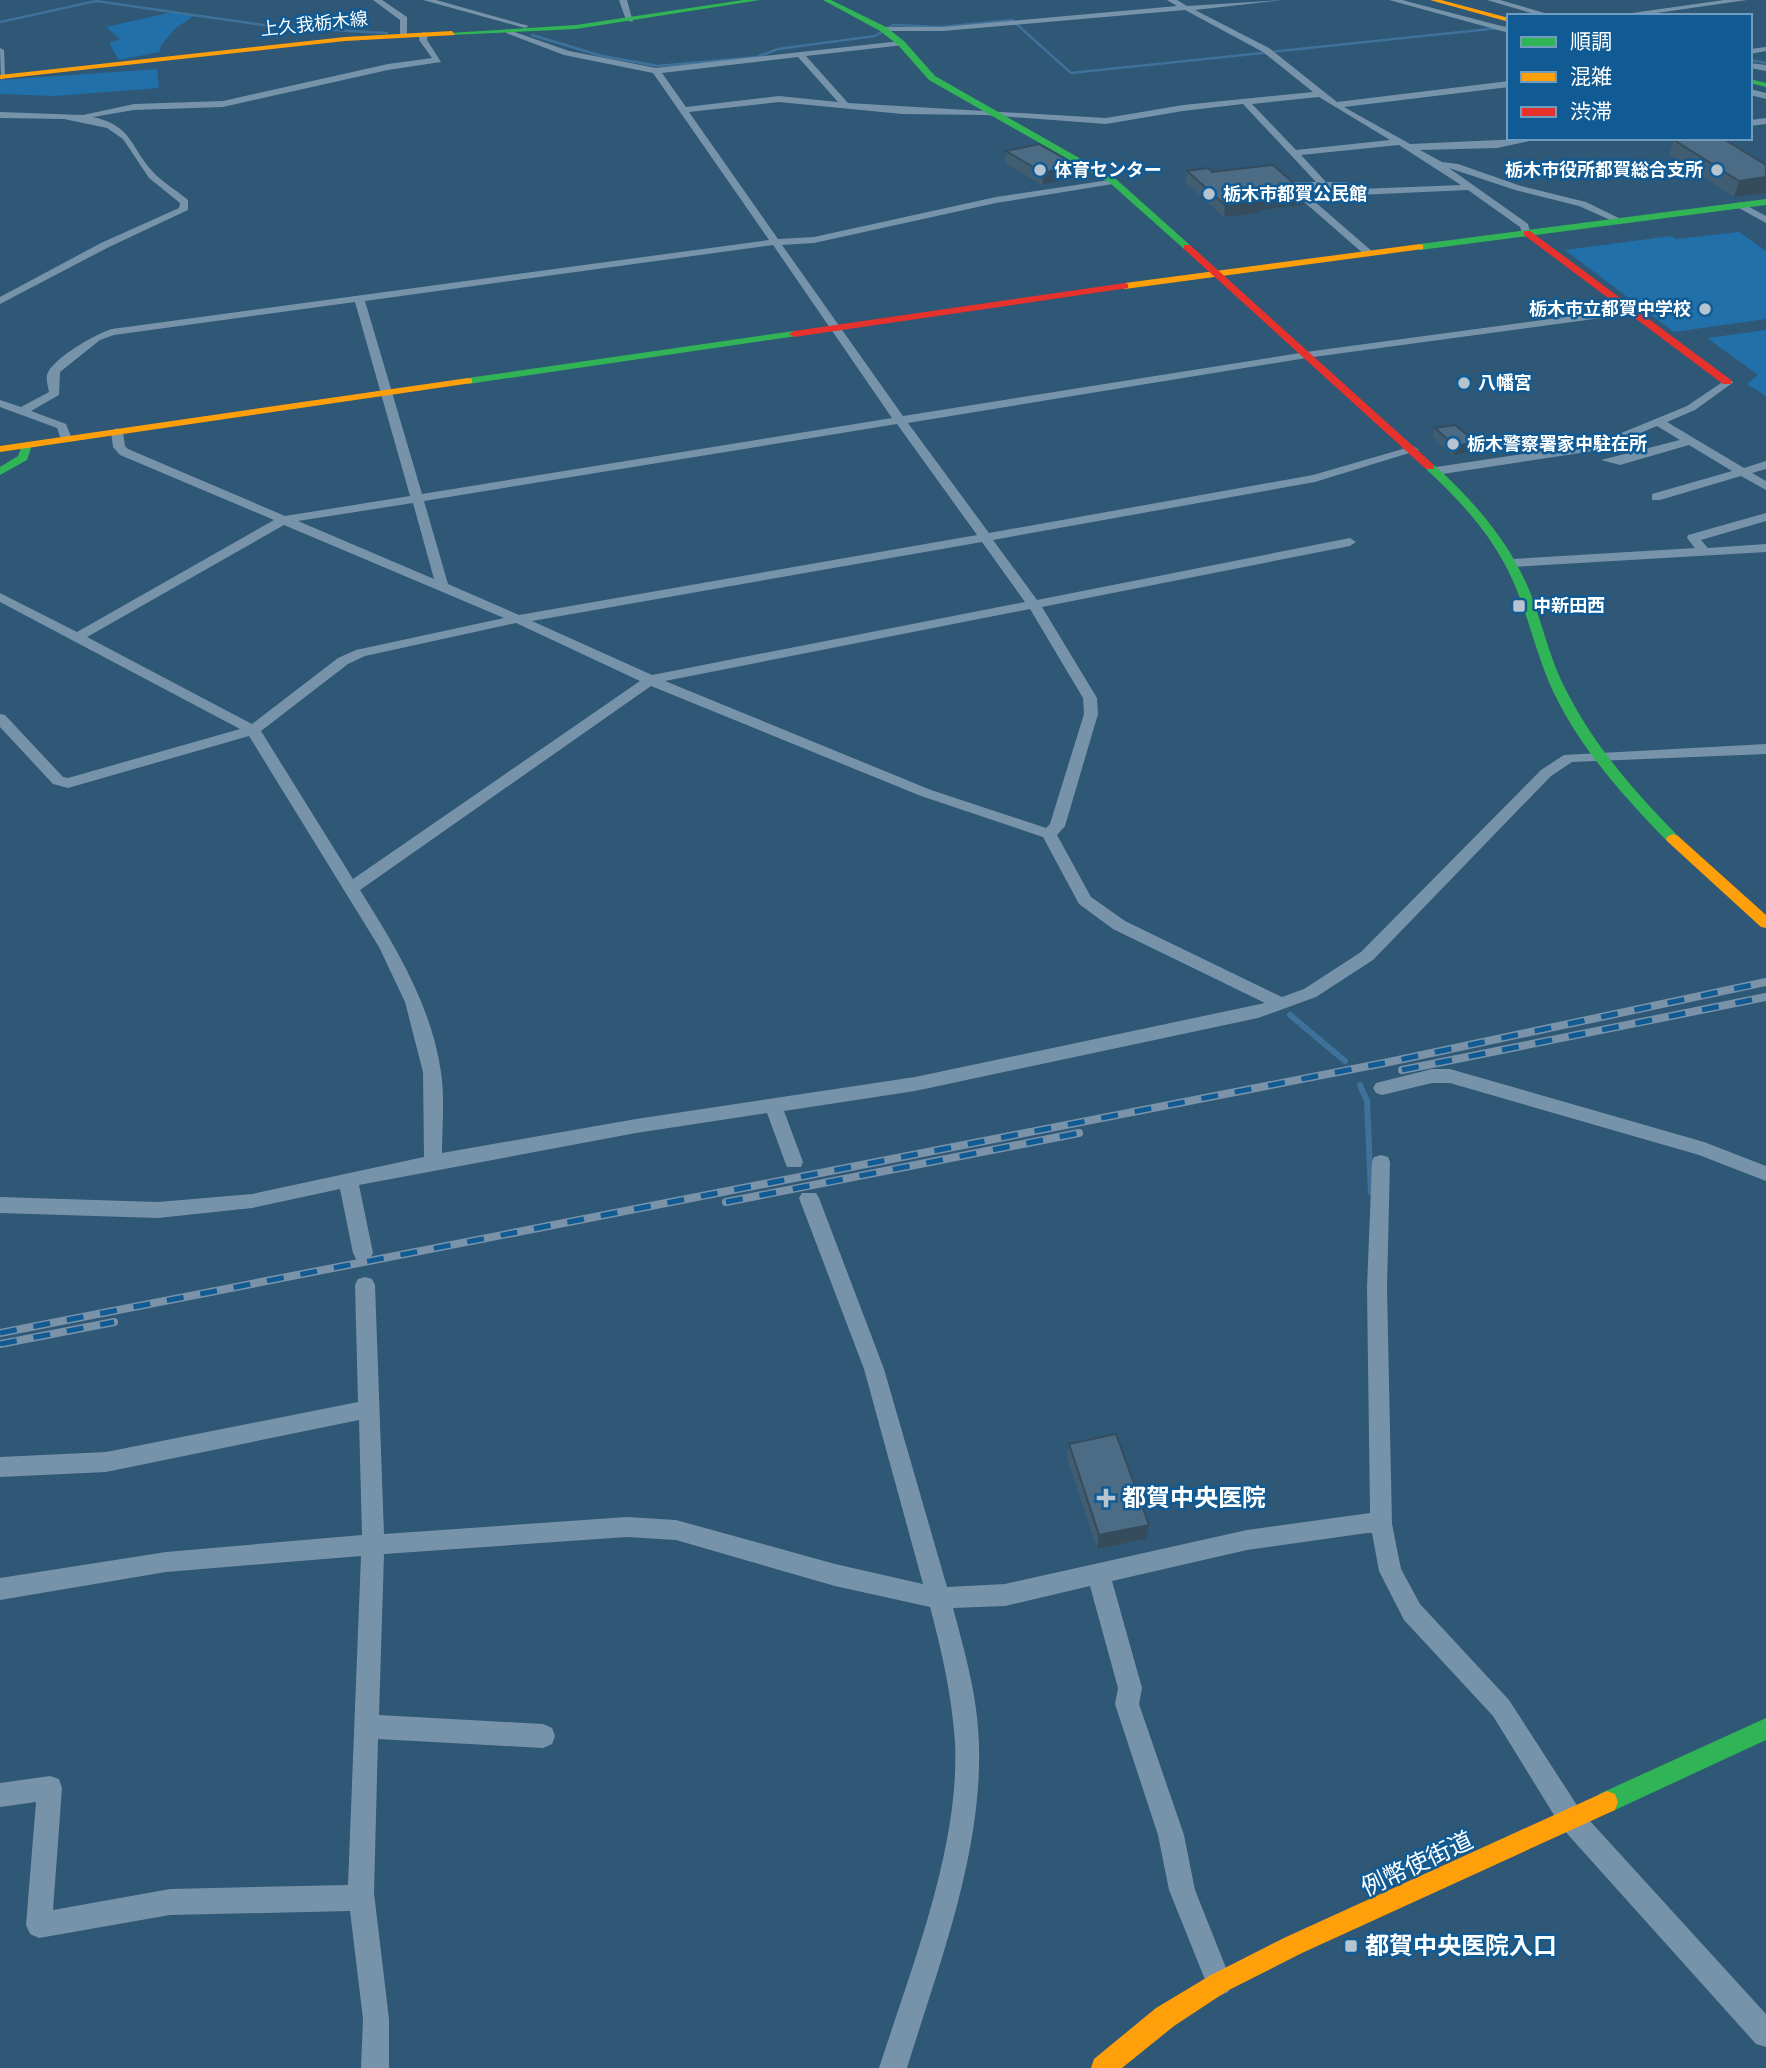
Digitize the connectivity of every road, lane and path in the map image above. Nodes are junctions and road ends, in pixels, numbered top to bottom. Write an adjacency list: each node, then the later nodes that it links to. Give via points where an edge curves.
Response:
1 (377, 0): 19 (street)
2 (623, 0): 18 (street)
3 (757, 0): 18 (main road, 上久我栃木線)
4 (826, 0): 21 (main road)
5 (1171, 0): 13 (street)
6 (1278, 0): 13 (street)
7 (1393, 0): 20 (street)
8 (1433, 0): 20 (main road)
9 (1453, 0): 15 (main road)
10 (1491, 0): 16 (street)
11 (1743, 0): 17 (street)
12 (425, 1): 22 (street)
13 (1188, 8): 21 (street, via 943,29); 31 (street, via 1266,50)
14 (410, 10): 19 (street)
15 (1507, 14)
16 (1544, 14)
17 (1631, 14)
18 (630, 20): 22 (main road, 上久我栃木線)
19 (404, 27): 24 (main road, 上久我栃木線); 29 (main road, 上久我栃木線)
20 (1507, 27)
21 (883, 29): 25 (main road)
22 (533, 30): 23 (main road, 上久我栃木線)
23 (509, 31): 24 (main road, 上久我栃木線); 28 (street, via 567,53)
24 (424, 34): 38 (street, via 428,50 438,60 223,104 134,107)
25 (901, 43): 27 (street); 36 (main road, via 932,78)
26 (0, 50): 29 (street)
27 (800, 55): 28 (street); 34 (street)
28 (656, 71): 35 (street)
29 (0, 77)
30 (1507, 84): 33 (street)
31 (1320, 94): 32 (street); 33 (street)
32 (1245, 102): 36 (street, via 1107,121); 41 (street)
33 (1335, 105): 40 (street)
34 (846, 106): 35 (street, via 779,99); 36 (street)
35 (685, 110): 51 (street)
36 (986, 112): 43 (main road)
37 (0, 115): 38 (street)
38 (67, 117): 55 (street, via 97,121 124,135 149,172 185,202 183,211 105,245)
39 (1527, 140): 40 (street, via 1497,145)
40 (1406, 144): 41 (street); 42 (street)
41 (1294, 153): 44 (street)
42 (1435, 162): 45 (street); 49 (street, via 1518,188 1565,197)
43 (1113, 181): 51 (street, via 1008,198 814,240); 53 (main road)
44 (1323, 184): 45 (street, via 1346,185 1358,192); 52 (street, via 1290,185)
45 (1471, 187): 50 (street, via 1525,226)
46 (1766, 202): 47 (main road)
47 (1740, 205): 48 (street); 49 (main road)
48 (1766, 220)
49 (1620, 221): 50 (main road)
50 (1527, 233): 52 (main road); 56 (main road)
51 (775, 242): 54 (street); 57 (street)
52 (1368, 253): 53 (main road)
53 (1217, 273): 57 (main road); 58 (main road)
54 (359, 297): 60 (street); 62 (street, via 112,332 96,338 55,370 55,393)
55 (0, 301)
56 (1631, 311): 58 (street); 59 (main road)
57 (836, 328): 60 (main road); 63 (street)
58 (1306, 355): 63 (street); 70 (main road)
59 (1727, 382): 64 (street, via 1691,408)
60 (386, 393): 65 (main road); 78 (street)
61 (0, 403): 62 (street)
62 (24, 410): 66 (street, via 62,426)
63 (901, 422): 78 (street); 81 (street)
64 (1658, 422): 67 (street); 73 (street, via 1592,449)
65 (117, 432): 66 (main road); 80 (street, via 124,452)
66 (66, 439): 68 (main road)
67 (1691, 441): 71 (street, via 1620,461); 75 (street)
68 (27, 445): 69 (main road); 74 (main road, via 23,457)
69 (0, 449)
70 (1413, 450): 73 (main road); 81 (street, via 1315,478)
71 (1607, 460)
72 (1766, 465): 75 (street)
73 (1436, 471): 85 (main road, via 1483,519)
74 (0, 472)
75 (1742, 472): 76 (street); 77 (street)
76 (1766, 486)
77 (1656, 497)
78 (417, 498): 80 (street); 86 (street)
79 (1766, 517): 84 (street, via 1693,538)
80 (283, 520): 86 (street); 90 (street)
81 (988, 538): 88 (street); 89 (street)
82 (1350, 542): 88 (street)
83 (1766, 548): 84 (street)
84 (1704, 551): 85 (street)
85 (1512, 563): 95 (main road, via 1560,692)
86 (440, 587): 89 (street)
87 (0, 597): 90 (street)
88 (1035, 606): 91 (street); 96 (street, via 1090,698 1091,713 1057,826)
89 (518, 619): 91 (street); 93 (street, via 361,653 343,661)
90 (78, 637): 93 (street)
91 (650, 680): 96 (street, via 926,793); 97 (street)
92 (0, 718): 93 (street, via 58,780 68,783)
93 (253, 730): 97 (street)
94 (1766, 750): 95 (street)
95 (1600, 756): 98 (main road, via 1646,809); 99 (street, via 1569,758 1546,773 1367,956 1330,983)
96 (1049, 834): 99 (street, via 1084,900 1119,926)
97 (351, 888): 102 (street, via 414,1002 432,1072)
98 (1766, 923)
99 (1282, 1004): 101 (street, via 1213,1023 915,1084)
100 (1382, 1088): 105 (street, via 1450,1076 1704,1149)
101 (773, 1106): 102 (street); 103 (street)
102 (433, 1162): 106 (street)
103 (794, 1162)
104 (1381, 1162): 113 (street, via 1377,1288)
105 (1766, 1174)
106 (348, 1180): 108 (street, via 252,1201 158,1210); 109 (street)
107 (809, 1198): 117 (street, via 874,1369)
108 (0, 1205)
109 (363, 1253)
110 (365, 1285): 111 (street)
111 (368, 1409): 112 (street, via 106,1462); 114 (street)
112 (0, 1466)
113 (1381, 1524): 115 (street, via 1247,1540); 122 (street, via 1390,1571 1412,1612 1491,1695)
114 (373, 1543): 116 (street, via 166,1562); 117 (street, via 600,1528 676,1530); 118 (street)
115 (1098, 1573): 117 (street, via 1005,1595); 124 (street, via 1130,1688 1127,1704 1171,1835 1182,1890)
116 (0, 1589)
117 (937, 1598): 127 (street, via 960,1676 967,1745 962,1821 942,1911)
118 (367, 1726): 120 (street); 123 (street)
119 (1766, 1729): 122 (main road, 例幣使街道)
120 (543, 1736)
121 (0, 1795): 123 (street, via 50,1788 40,1925 170,1902)
122 (1571, 1819): 124 (main road, 例幣使街道); 125 (street)
123 (362, 1898): 126 (street, via 376,2019)
124 (1219, 1983): 128 (main road, 例幣使街道, via 1165,2017)
125 (1766, 2034)
126 (375, 2068)
127 (893, 2068)
128 (1103, 2068)

